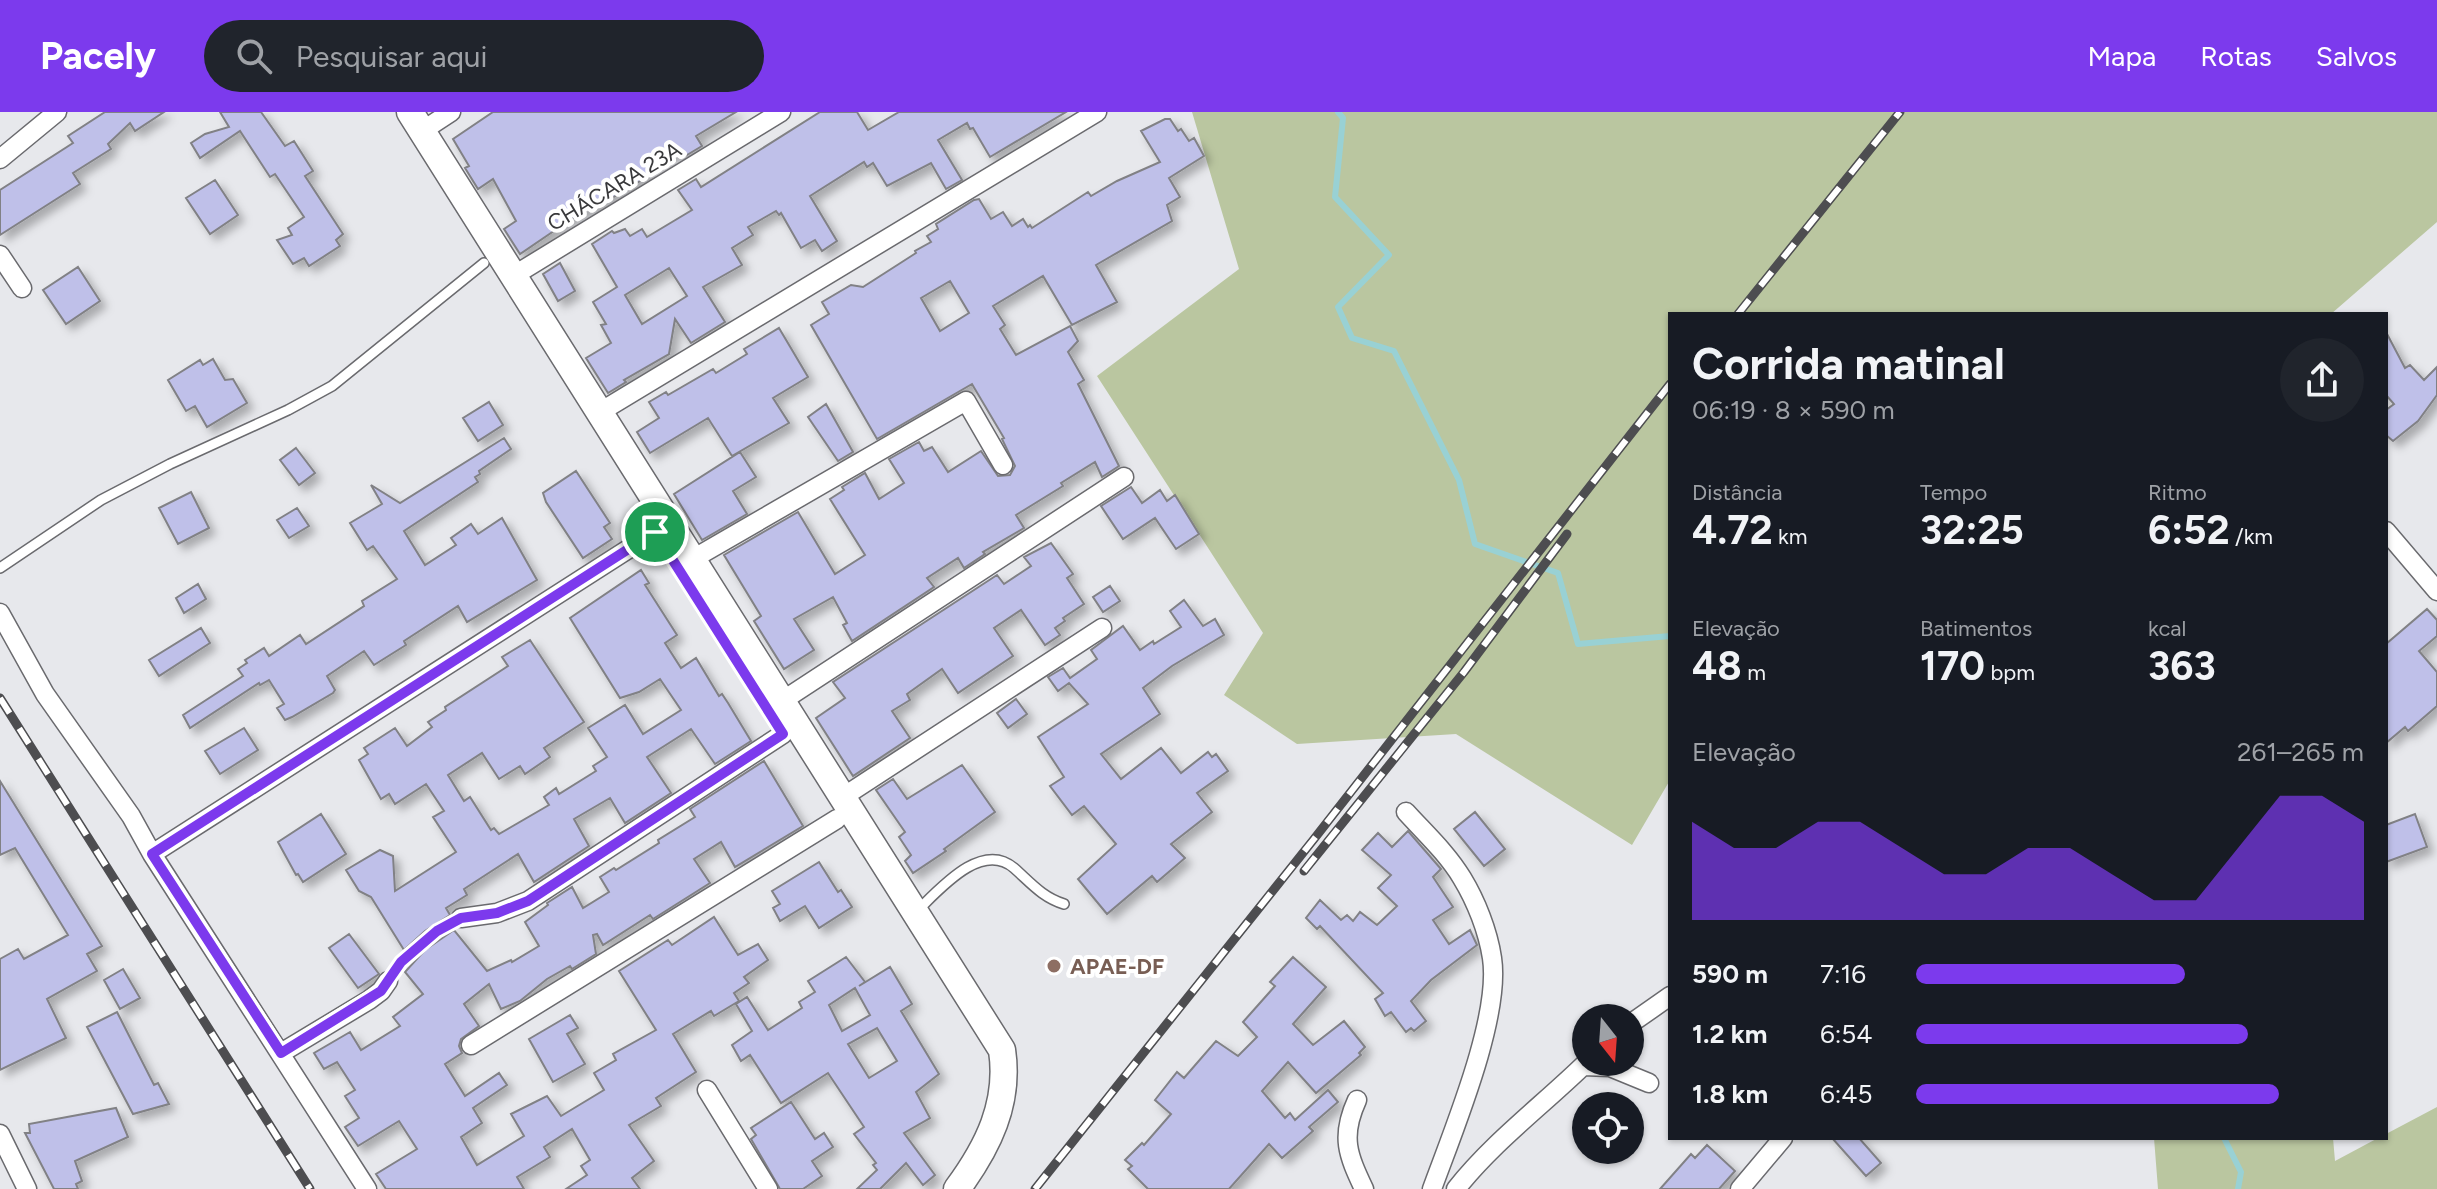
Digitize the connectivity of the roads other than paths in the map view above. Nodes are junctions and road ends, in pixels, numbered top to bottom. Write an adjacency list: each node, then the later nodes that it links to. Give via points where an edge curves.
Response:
1 (57, 112): 7 (street)
2 (389, 112): 9 (street)
3 (451, 112): 6 (street)
4 (781, 112): 10 (street, CHÁCARA 23A)
5 (1097, 112): 12 (street)
6 (416, 122): 10 (street)
7 (0, 159)
8 (0, 255): 11 (street)
9 (484, 263): 15 (street); 18 (lane, via 332,386 101,500)
10 (513, 276): 12 (street)
11 (22, 288)
12 (600, 412): 17 (street)
13 (1003, 465): 17 (street, via 966,401)
14 (1124, 477): 22 (street)
15 (655, 532): 23 (street); 26 (street)
16 (2388, 533): 19 (street)
17 (691, 560): 22 (street)
18 (0, 568)
19 (2437, 591)
20 (0, 613): 26 (street, via 45,694)
21 (1102, 628): 24 (street)
22 (782, 701): 24 (street)
23 (783, 734): 24 (street); 29 (street, via 528,901 497,913)
24 (840, 808): 28 (street); 33 (street); 40 (street, via 986,1055)
25 (1406, 812): 48 (street, via 1461,875 1492,959 1483,1037)
26 (152, 854): 34 (street)
27 (1064, 904): 28 (lane, via 1038,891 1012,866 991,859 967,868)
28 (916, 912): 40 (street, via 1002,1050 1006,1073)
29 (461, 918): 30 (lane, via 424,941)
30 (388, 981): 34 (street, via 369,1000)
31 (1668, 997): 32 (street)
32 (1644, 1014)
33 (471, 1045)
34 (281, 1053): 44 (street)
35 (1572, 1075): 49 (street)
36 (1632, 1076): 37 (street)
37 (1649, 1083)
38 (707, 1090): 45 (street)
39 (1357, 1100): 47 (street, via 1346,1136)
40 (998, 1107): 46 (street, via 984,1150)
41 (0, 1134): 43 (street)
42 (1781, 1140): 50 (street)
43 (27, 1189)
44 (367, 1189)
45 (768, 1189)
46 (957, 1189)
47 (1364, 1189)
48 (1432, 1189)
49 (1456, 1189)
50 (1740, 1189)

